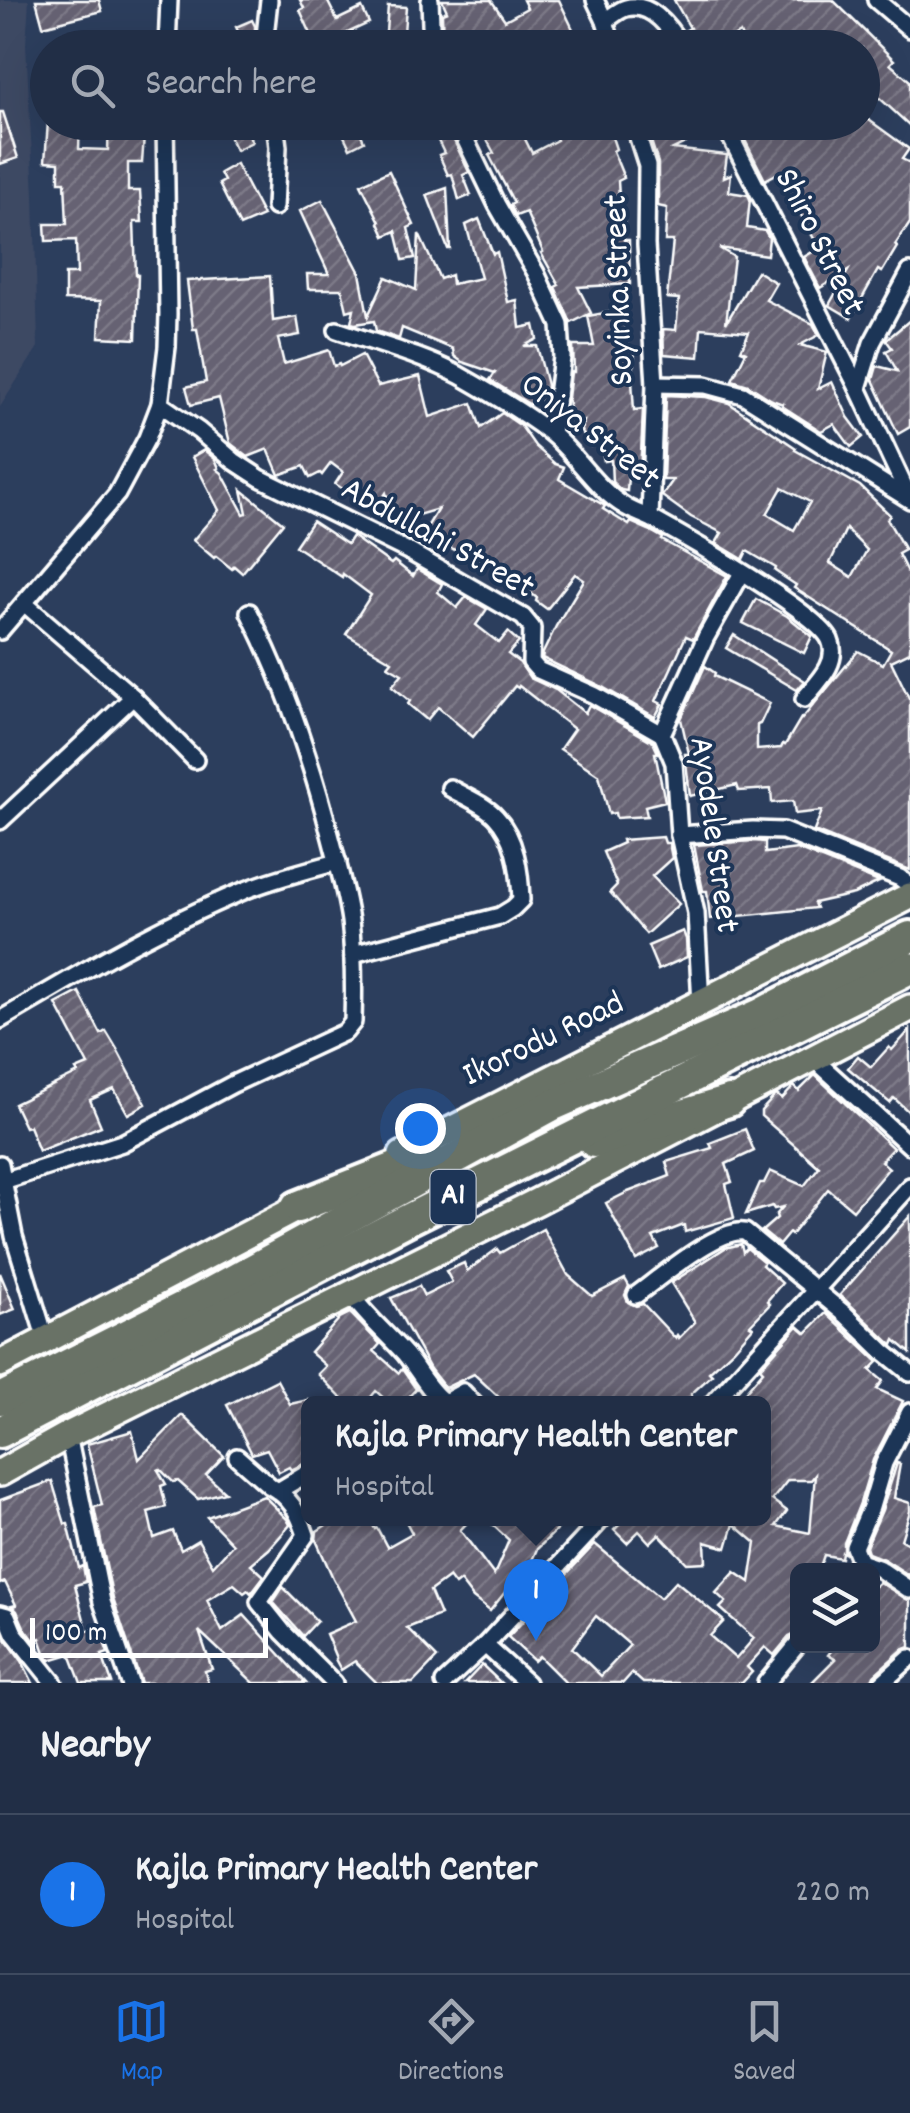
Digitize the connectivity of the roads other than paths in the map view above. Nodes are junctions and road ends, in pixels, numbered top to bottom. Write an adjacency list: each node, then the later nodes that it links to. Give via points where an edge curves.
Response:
1 (169, 0): 8 (street)
2 (268, 0): 9 (street)
3 (430, 0): 10 (street)
4 (595, 0): 6 (street)
5 (876, 0): 7 (street)
6 (605, 21): 11 (street); 12 (street, via 627,8 654,12)
7 (910, 29)
8 (168, 30)
9 (266, 30)
10 (431, 30)
11 (608, 30)
12 (668, 30)
13 (165, 140): 23 (street, via 167,347)
14 (277, 140): 18 (street)
15 (466, 140): 24 (street, via 560,324)
16 (639, 140): 21 (street, Soyinka Street, via 648,166)
17 (732, 140): 22 (street, Shiro Street)
18 (275, 207)
19 (910, 272): 22 (street, via 872,343)
20 (336, 330): 24 (street, Oniya Street, via 438,365)
21 (656, 384): 25 (street, via 706,385 743,395); 26 (street, Soyinka Street)
22 (858, 388): 25 (street, Shiro Street)
23 (160, 404): 28 (street, via 117,494); 33 (street, Abdullahi Street, via 260,478 523,617 532,628 531,662 538,670)
24 (552, 434): 26 (street, Oniya Street, via 604,490)
25 (910, 499)
26 (650, 518): 27 (street, Oniya Street)
27 (742, 573): 32 (street, Oniya Street, via 829,637 831,661); 33 (street, Ayodele Street)
28 (24, 604): 30 (street); 31 (street)
29 (249, 612): 38 (street, via 302,740)
30 (0, 631)
31 (132, 696): 34 (street); 36 (street)
32 (804, 699)
33 (662, 734): 37 (street, Ayodele Street, via 674,762)
34 (196, 760)
35 (450, 788): 42 (street, via 498,818 516,858 521,900 500,916)
36 (0, 820)
37 (678, 835): 39 (street, via 784,831); 44 (street, Ayodele Street, via 696,913)
38 (338, 862): 42 (street); 46 (street, via 242,892 158,930)
39 (910, 886)
40 (910, 896): 44 (main road, Ikorodu Road)
41 (910, 937): 49 (highway, Ikorodu Road / A1, via 759,1016)
42 (353, 954): 52 (street, via 353,1022 345,1032 122,1143)
43 (910, 968): 51 (highway, A1)
44 (701, 1004): 54 (main road, Ikorodu Road)
45 (910, 1008): 47 (main road)
46 (0, 1020)
47 (814, 1059): 48 (main road); 50 (street)
48 (729, 1101): 51 (highway); 56 (main road)
49 (551, 1106): 54 (highway); 63 (highway, Ikorodu Road / A1)
50 (910, 1146)
51 (515, 1166): 65 (highway, A1)
52 (2, 1172): 58 (street)
53 (910, 1186): 55 (street)
54 (297, 1208): 58 (main road, Ikorodu Road)
55 (817, 1290): 57 (street, via 736,1230 699,1248); 60 (street); 62 (street)
56 (352, 1295): 61 (street); 66 (main road)
57 (636, 1295)
58 (46, 1340): 59 (main road, Ikorodu Road)
59 (0, 1364)
60 (910, 1373)
61 (434, 1396)
62 (719, 1396)
63 (0, 1399)
64 (910, 1412): 74 (street, via 854,1547)
65 (0, 1432)
66 (68, 1435): 68 (main road); 82 (street, via 102,1602)
67 (237, 1457): 70 (street)
68 (0, 1473)
69 (301, 1477): 70 (street)
70 (278, 1491): 71 (street)
71 (301, 1518)
72 (303, 1526): 83 (street, via 306,1535 259,1602)
73 (594, 1526): 78 (street)
74 (857, 1563)
75 (880, 1569): 76 (street)
76 (910, 1590)
77 (0, 1614): 81 (street)
78 (485, 1646): 84 (street); 85 (street)
79 (791, 1653): 86 (street)
80 (910, 1658): 87 (street)
81 (54, 1683)
82 (130, 1683)
83 (334, 1683)
84 (444, 1683)
85 (527, 1683)
86 (766, 1683)
87 (882, 1683)

